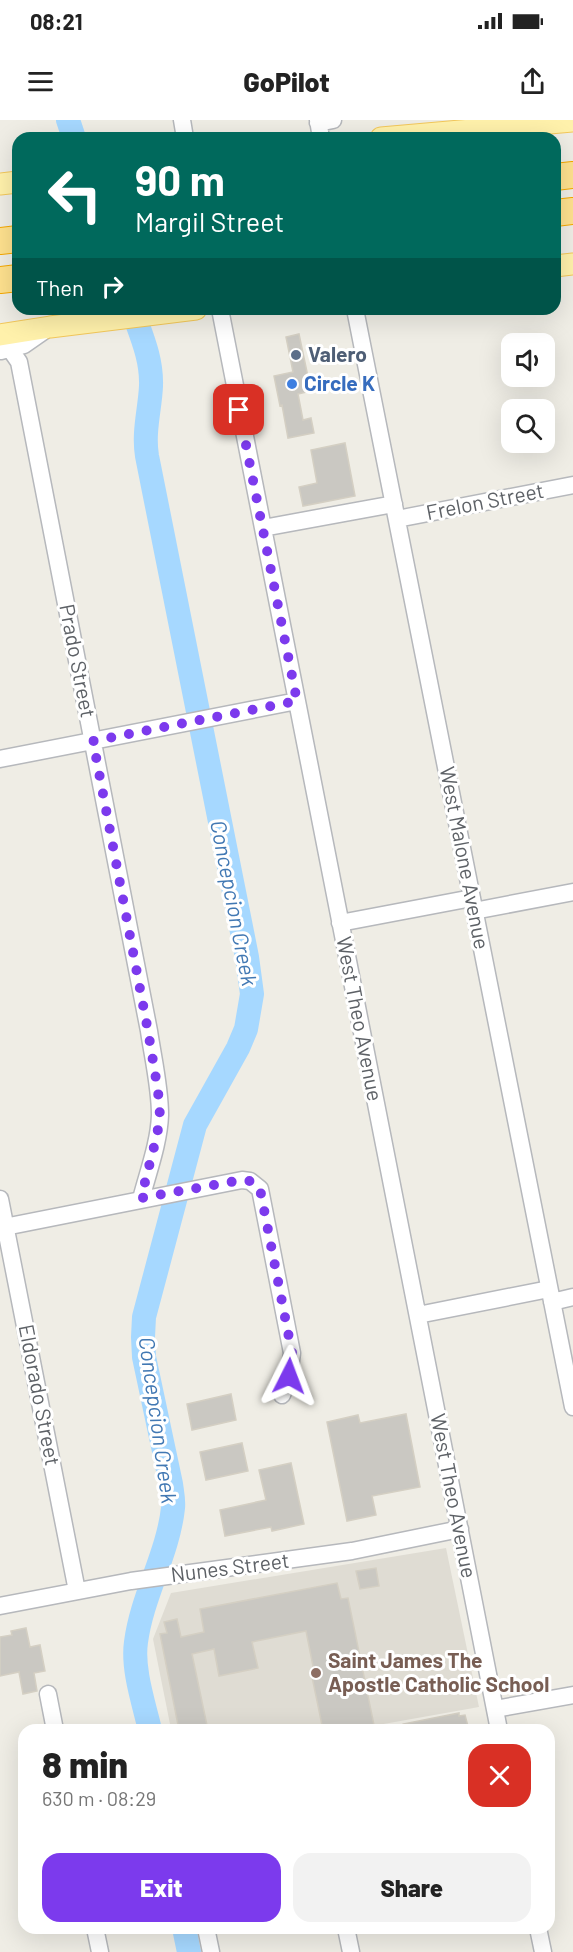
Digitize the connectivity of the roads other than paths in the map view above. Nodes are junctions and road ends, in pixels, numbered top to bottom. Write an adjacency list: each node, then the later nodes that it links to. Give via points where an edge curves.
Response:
1 (573, 121): 2 (main road)
2 (547, 122): 3 (main road)
3 (441, 132)
4 (61, 315): 8 (main road)
5 (146, 315): 8 (main road)
6 (221, 315): 12 (street, West Theo Avenue)
7 (356, 315): 11 (street, West Malone Avenue)
8 (50, 327): 9 (main road)
9 (2, 345): 14 (street, Prado Street, via 19,362)
10 (573, 485): 11 (street, Frelon Street)
11 (395, 512): 12 (street, Frelon Street); 17 (street, West Malone Avenue)
12 (263, 528): 13 (street, West Theo Avenue)
13 (297, 701): 14 (street); 18 (street, West Theo Avenue)
14 (93, 741): 15 (street); 19 (street, Prado Street, via 158,1091 160,1116)
15 (0, 759)
16 (573, 892): 17 (street)
17 (473, 905): 18 (street); 22 (street, West Malone Avenue)
18 (340, 923): 24 (street, West Theo Avenue)
19 (149, 1197): 21 (street); 25 (street, via 242,1180 260,1189 292,1353)
20 (0, 1199): 21 (street, Eldorado Street)
21 (3, 1227): 28 (street, Eldorado Street)
22 (551, 1295): 23 (street); 24 (street); 26 (street, West Malone Avenue)
23 (573, 1298)
24 (417, 1315): 27 (street, West Theo Avenue)
25 (282, 1395)
26 (573, 1407)
27 (460, 1529): 28 (street, Nunes Street, via 352,1551); 32 (street, West Theo Avenue)
28 (77, 1591): 29 (street, Nunes Street)
29 (0, 1606)
30 (48, 1694): 33 (street)
31 (573, 1695): 32 (street)
32 (495, 1708): 34 (street, West Theo Avenue)
33 (54, 1724)
34 (498, 1724)
35 (96, 1934): 39 (street)
36 (207, 1934): 40 (street)
37 (347, 1934): 41 (street)
38 (539, 1934): 42 (street)
39 (100, 1952)
40 (211, 1952)
41 (351, 1952)
42 (543, 1952)

